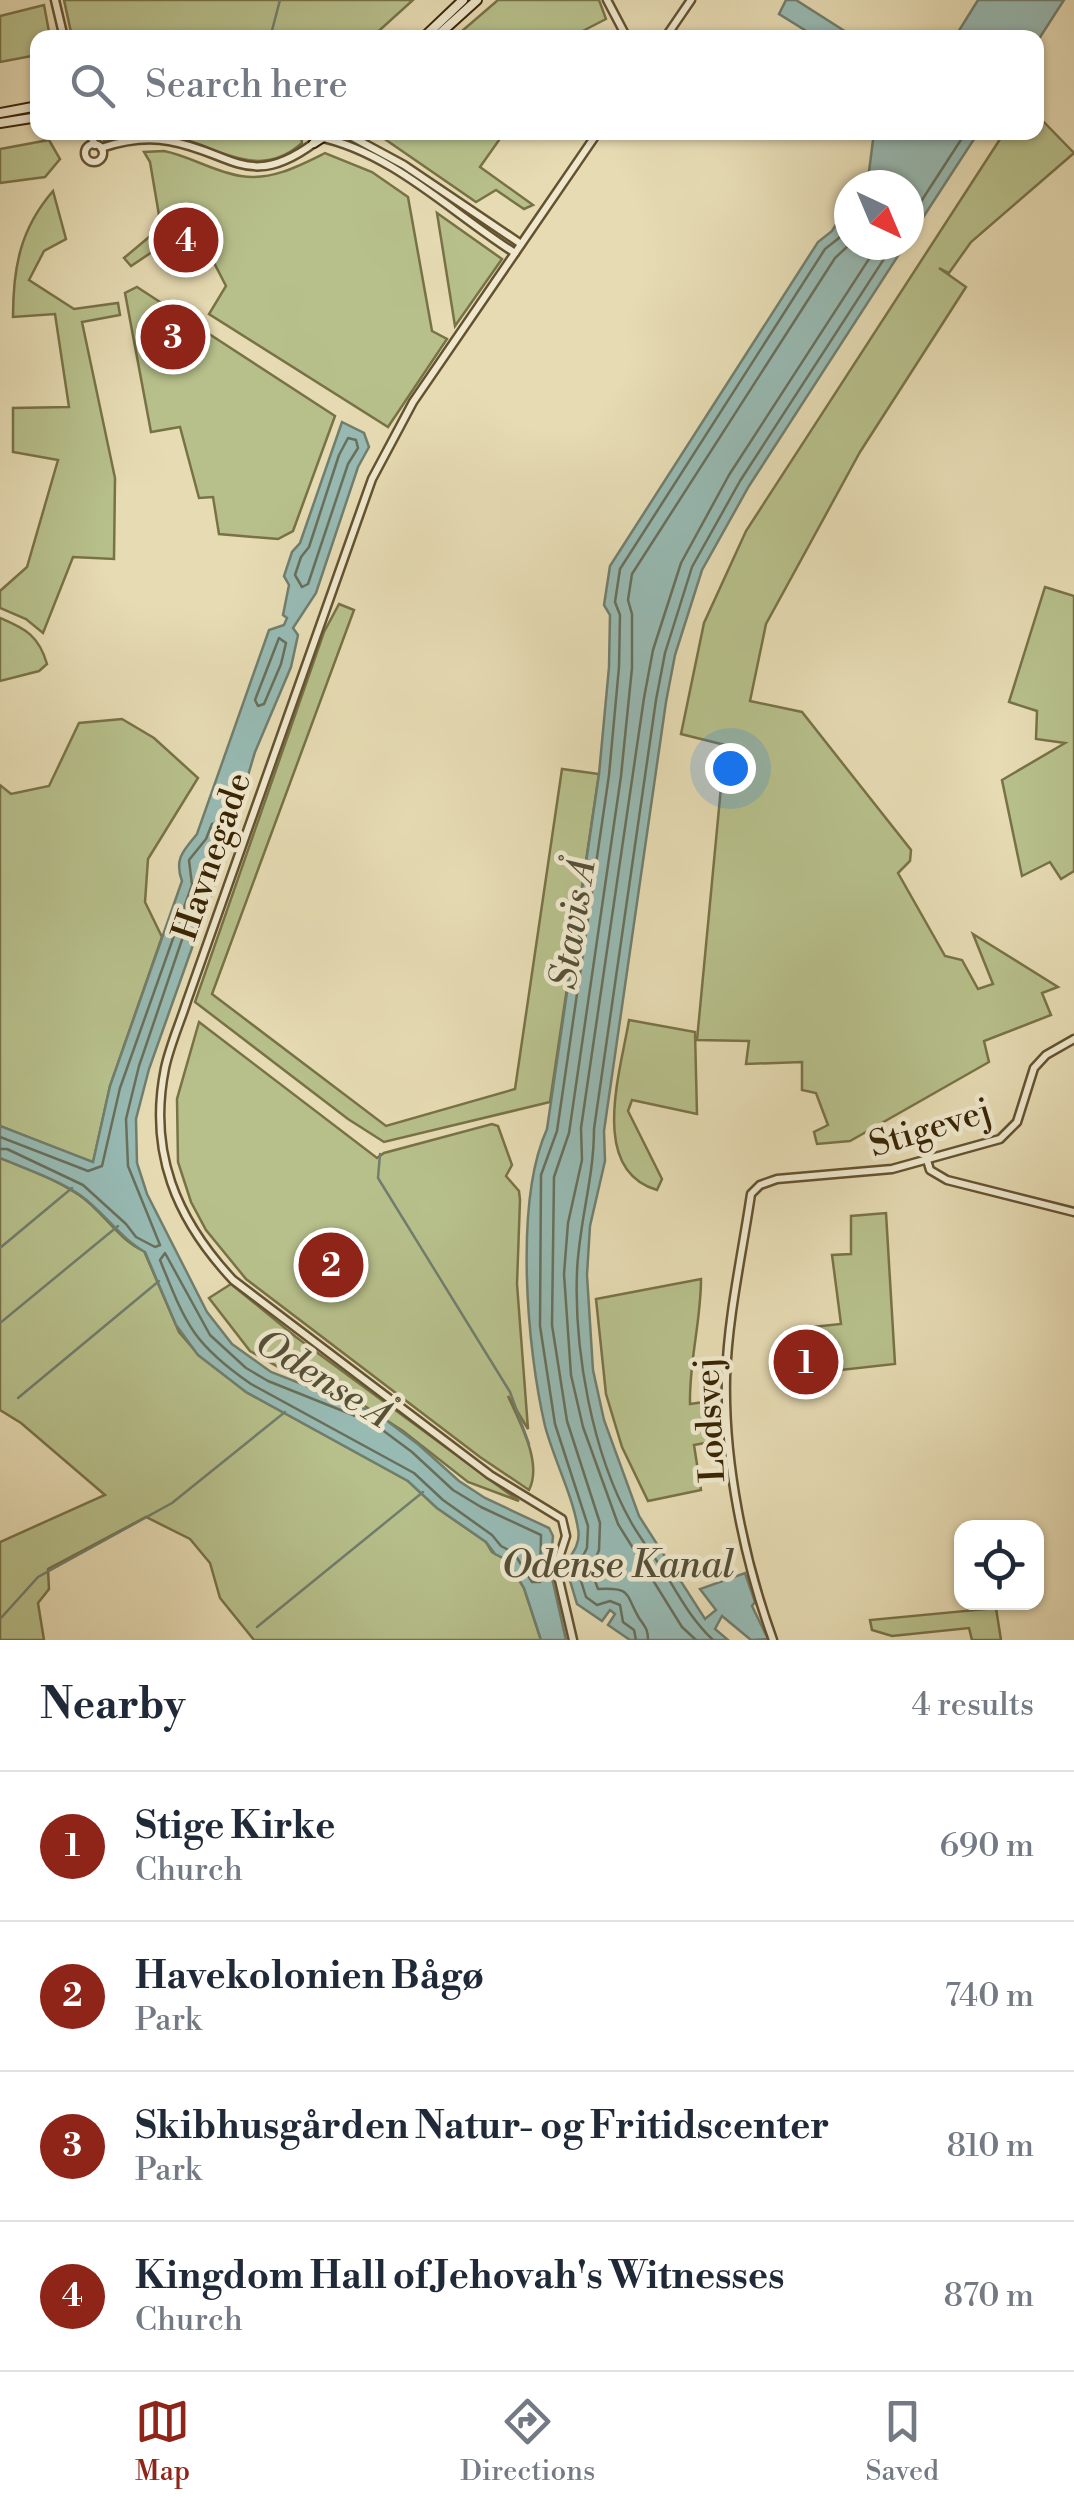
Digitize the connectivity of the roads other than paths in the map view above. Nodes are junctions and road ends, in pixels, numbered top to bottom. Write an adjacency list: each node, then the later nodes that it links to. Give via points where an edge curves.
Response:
1 (54, 0): 6 (street)
2 (463, 0): 7 (main road)
3 (477, 0): 8 (main road)
4 (607, 0): 9 (street)
5 (691, 0): 10 (street)
6 (62, 30)
7 (431, 30)
8 (445, 30)
9 (623, 30)
10 (670, 30)
11 (30, 107): 12 (main road)
12 (0, 113)
13 (30, 118): 14 (main road)
14 (0, 124)
15 (92, 140): 16 (street, via 97,148)
16 (147, 140)
17 (160, 140): 18 (street, via 255,167 286,160)
18 (317, 140)
19 (330, 140): 23 (street, via 395,171)
20 (358, 140): 22 (street)
21 (592, 140): 22 (street, Havnegade)
22 (521, 244): 23 (street, Havnegade)
23 (515, 253): 28 (street, Havnegade, via 409,409 360,507 166,1064 160,1136 176,1198 198,1240 232,1280 490,1476 557,1513 566,1529 556,1567)
24 (1074, 1038): 25 (street, Stigevej, via 1028,1076 1020,1115 1007,1134)
25 (927, 1160): 26 (street, Stigevej, via 868,1173 777,1179); 27 (street, via 946,1180)
26 (751, 1194): 29 (street, Lodsvej, via 728,1347 728,1414 750,1574)
27 (1074, 1212)
28 (573, 1640)
29 (773, 1640)

